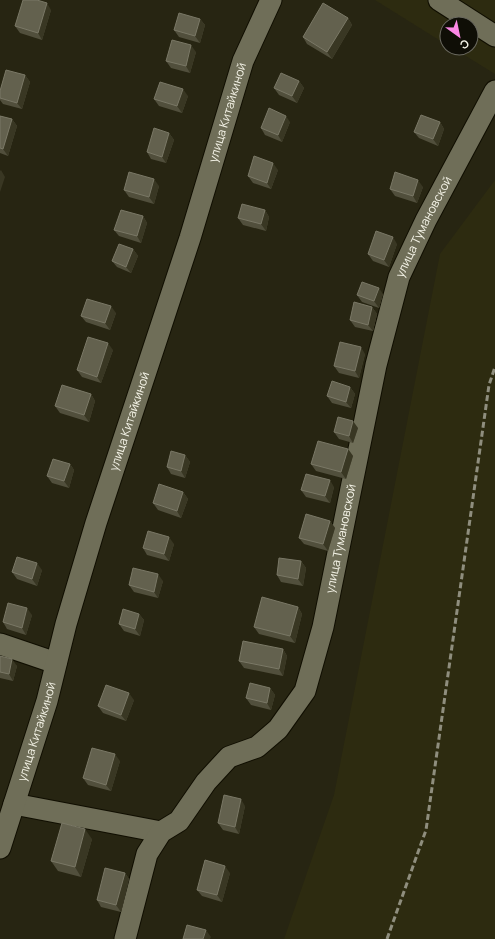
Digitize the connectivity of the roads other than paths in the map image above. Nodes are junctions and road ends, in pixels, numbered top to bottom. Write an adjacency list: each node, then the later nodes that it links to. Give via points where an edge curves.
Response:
1 (271, 0): 7 (street, улица Китайкиной, via 243,61 190,238 96,523)
2 (439, 0): 3 (street)
3 (465, 7): 4 (street)
4 (495, 36)
5 (495, 91): 9 (street, улица Тумановской, via 426,220 399,277 376,365 324,627 304,691 278,729 257,747 229,757 206,782 179,821)
6 (0, 644): 7 (street)
7 (56, 663): 8 (street, улица Китайкиной, via 47,701)
8 (14, 804): 9 (street); 10 (street, улица Китайкиной)
9 (161, 832): 11 (street, улица Тумановской, via 146,854)
10 (0, 848)
11 (125, 939)

